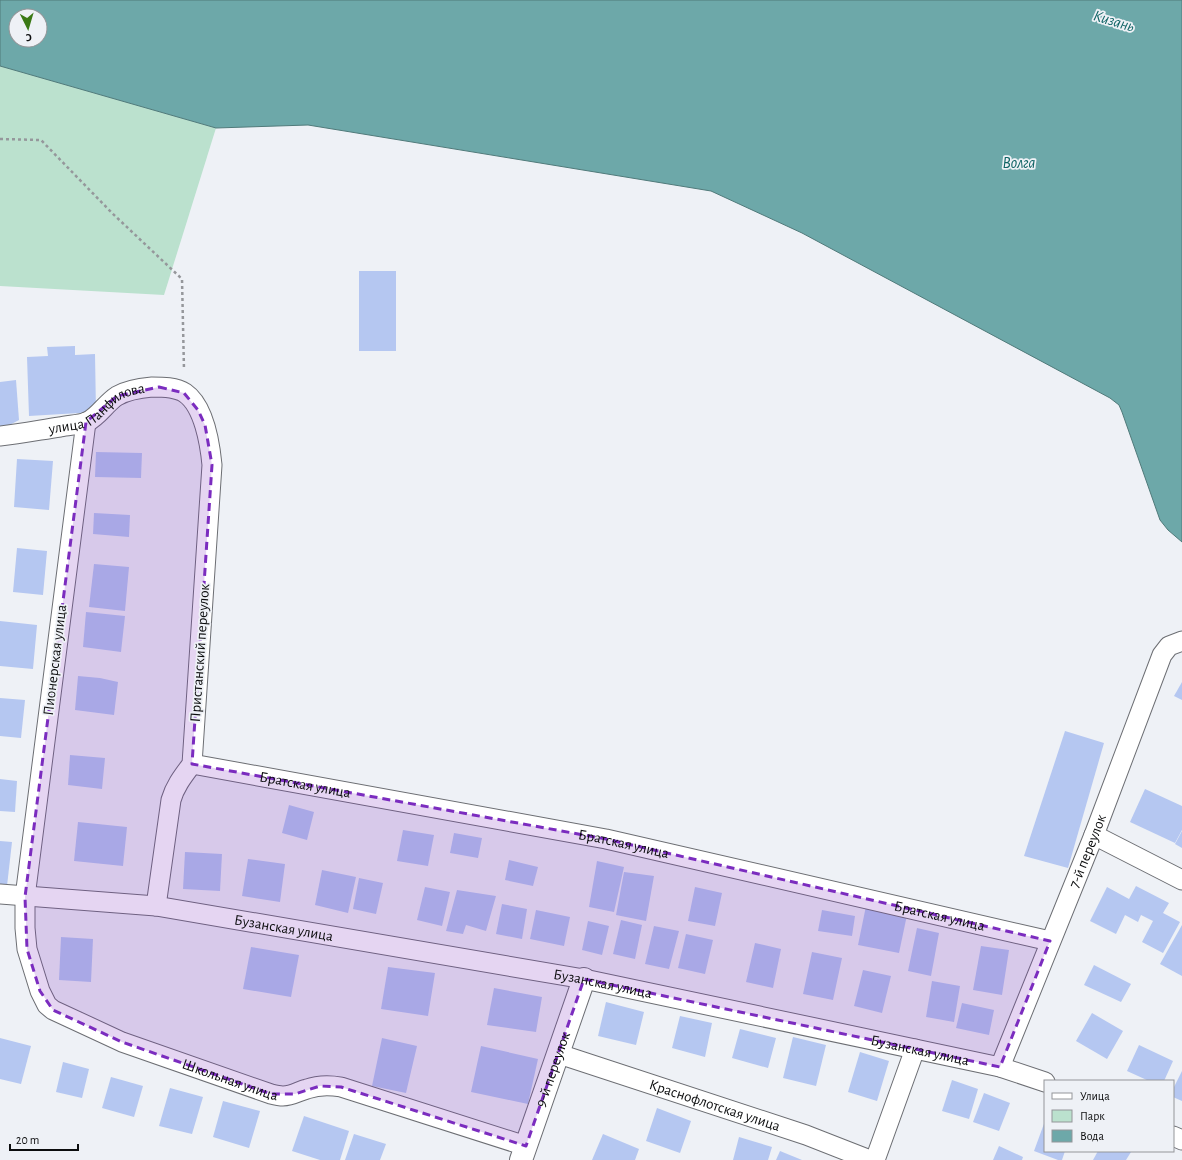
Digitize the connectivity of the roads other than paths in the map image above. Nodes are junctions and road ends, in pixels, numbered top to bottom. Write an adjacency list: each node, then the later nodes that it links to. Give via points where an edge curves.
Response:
1 (187, 395): 2 (street, улица Панфилова, via 159,387 126,392 117,396); 5 (street, Пристанский переулок, via 205,425 212,465)
2 (86, 422): 3 (street, улица Панфилова); 9 (street, Пионерская улица)
3 (0, 436)
4 (1180, 641): 6 (street, 7-й переулок, via 1169,646 1162,655)
5 (192, 764): 10 (street, via 179,780 171,800); 11 (street, Братская улица, via 606,839)
6 (1094, 835): 7 (street); 11 (street, 7-й переулок)
7 (1182, 880)
8 (0, 894): 9 (street)
9 (25, 897): 10 (street); 17 (street, Школьная улица, via 25,928 31,963 40,991 53,1010 59,1014 122,1042 271,1094 282,1096 320,1086 336,1086)
10 (156, 906): 12 (street, Бузанская улица)
11 (1050, 941): 15 (street, 7-й переулок)
12 (584, 979): 13 (street, Бузанская улица); 14 (street, 9-й переулок)
13 (915, 1049): 15 (street, Бузанская улица); 19 (street)
14 (559, 1054): 17 (street, 9-й переулок); 18 (street, Краснофлотская улица, via 806,1135)
15 (1000, 1067): 16 (street, Бузанская улица)
16 (1044, 1082)
17 (524, 1153)
18 (870, 1160)
19 (875, 1160)

